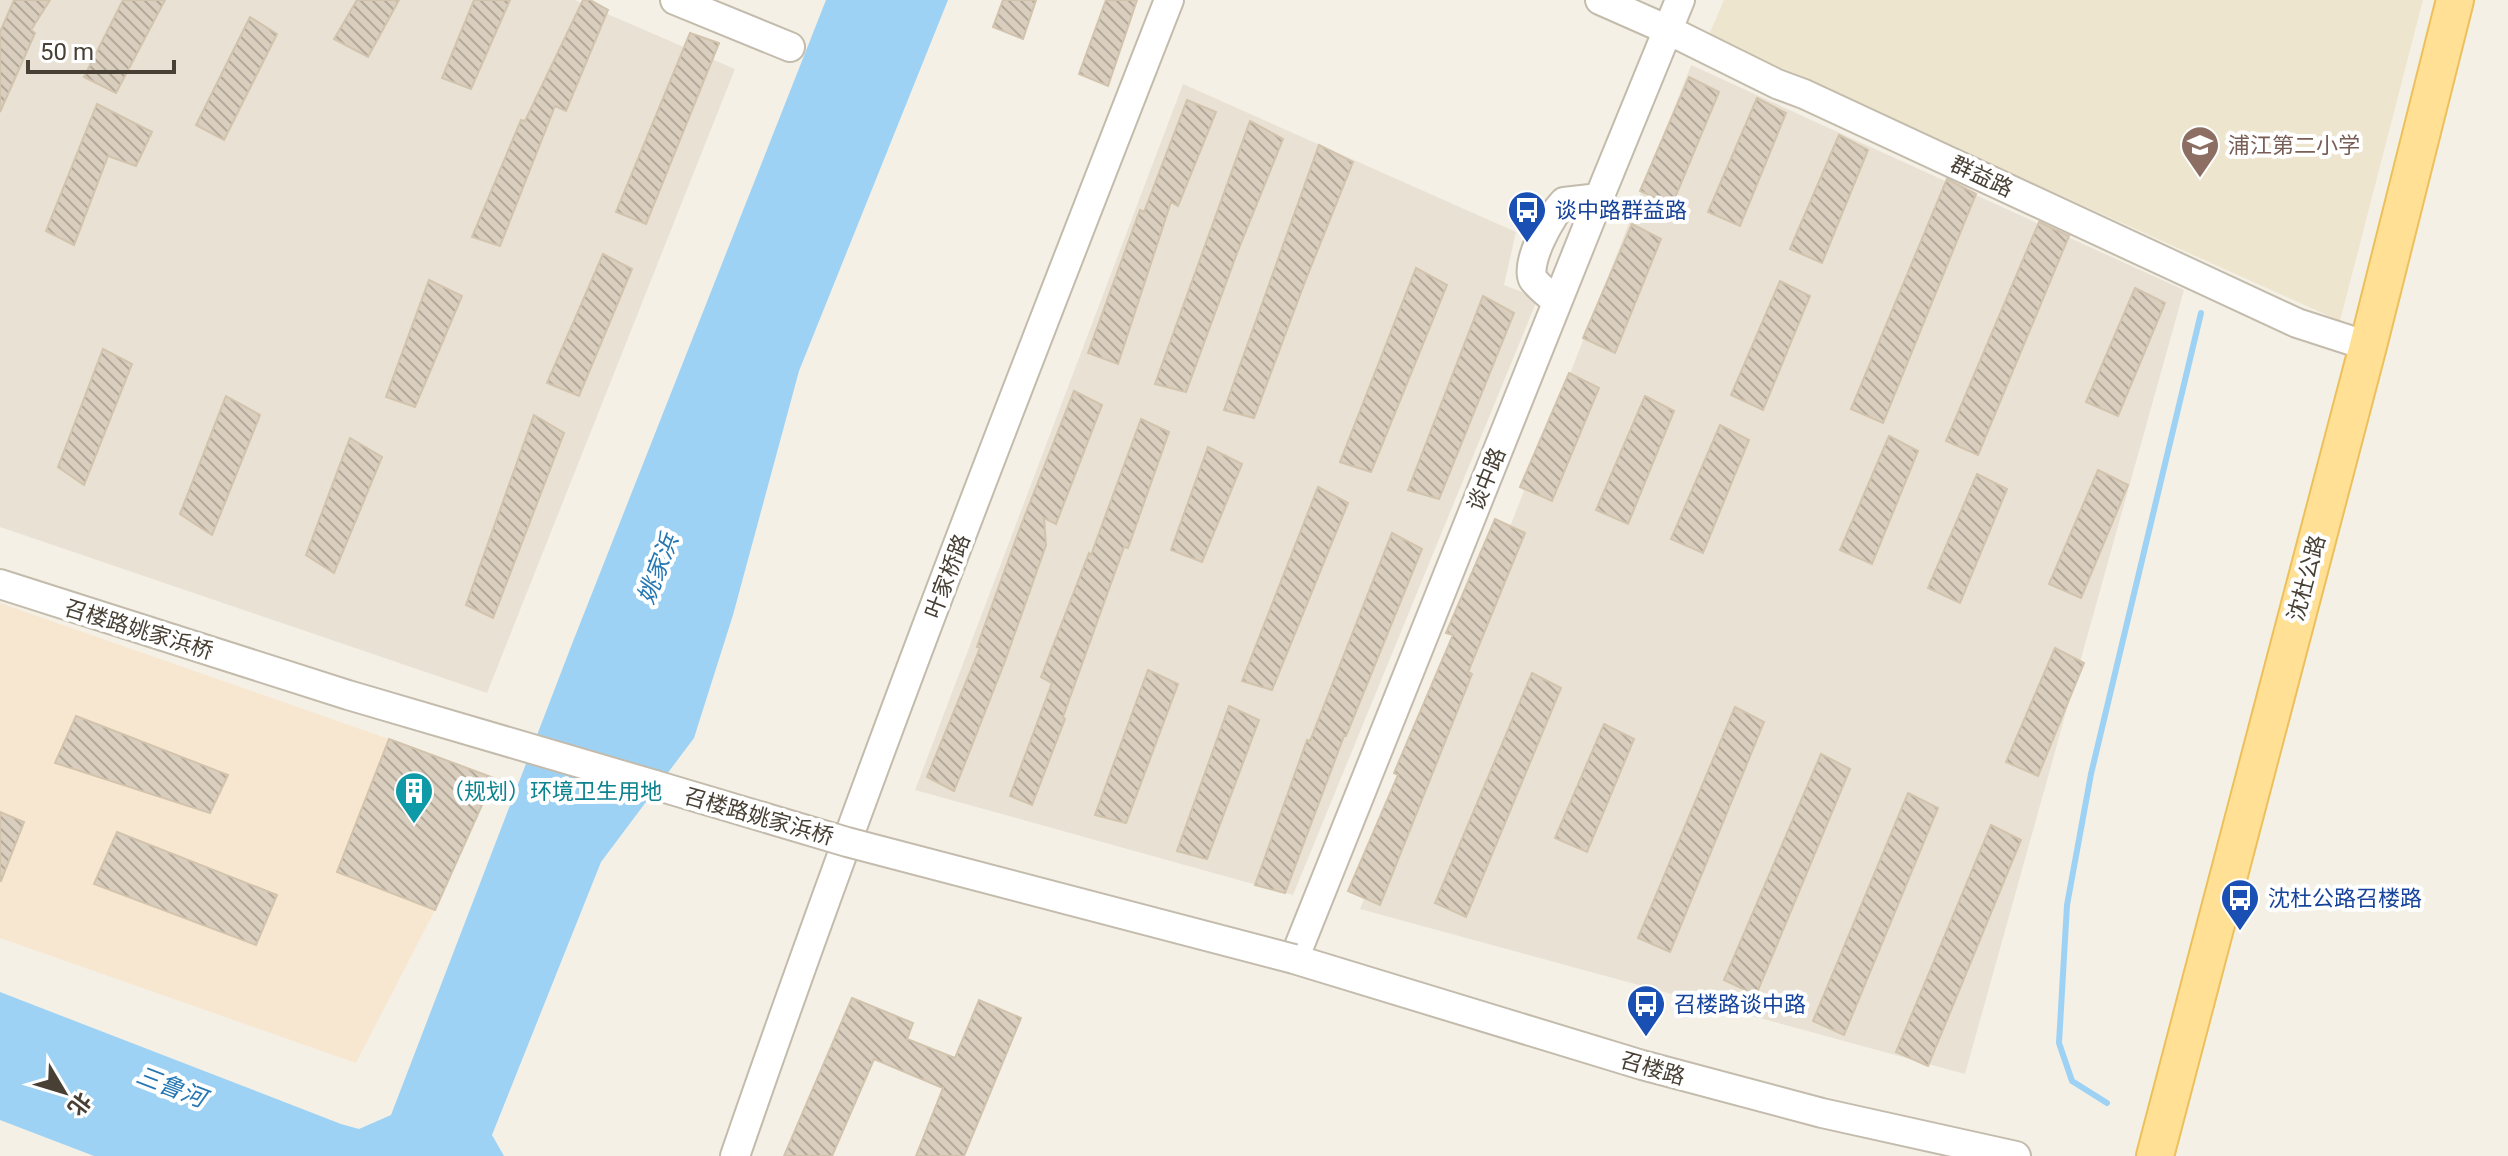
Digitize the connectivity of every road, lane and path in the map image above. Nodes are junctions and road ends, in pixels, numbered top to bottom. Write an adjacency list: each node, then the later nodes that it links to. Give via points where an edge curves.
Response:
1 (675, 0): 7 (street)
2 (1169, 0): 13 (street, 叶家桥路, via 807,946)
3 (1600, 0): 6 (street, 群益路)
4 (1680, 0): 6 (street, 谈中路)
5 (2455, 0): 10 (main road, 沈杜公路)
6 (1668, 30): 8 (street, 谈中路); 10 (street, 群益路, via 2297,323)
7 (790, 47)
8 (1599, 198): 9 (street, 谈中路); 9 (street, via 1564,202 1531,264 1533,279)
9 (1557, 302): 12 (street, 谈中路)
10 (2368, 346): 15 (main road, 沈杜公路)
11 (0, 584): 12 (street, 召楼路姚家浜桥, bridge, via 348,695 847,842)
12 (1294, 959): 14 (street, 召楼路, via 1657,1069)
13 (735, 1156)
14 (2016, 1156)
15 (2155, 1156)

